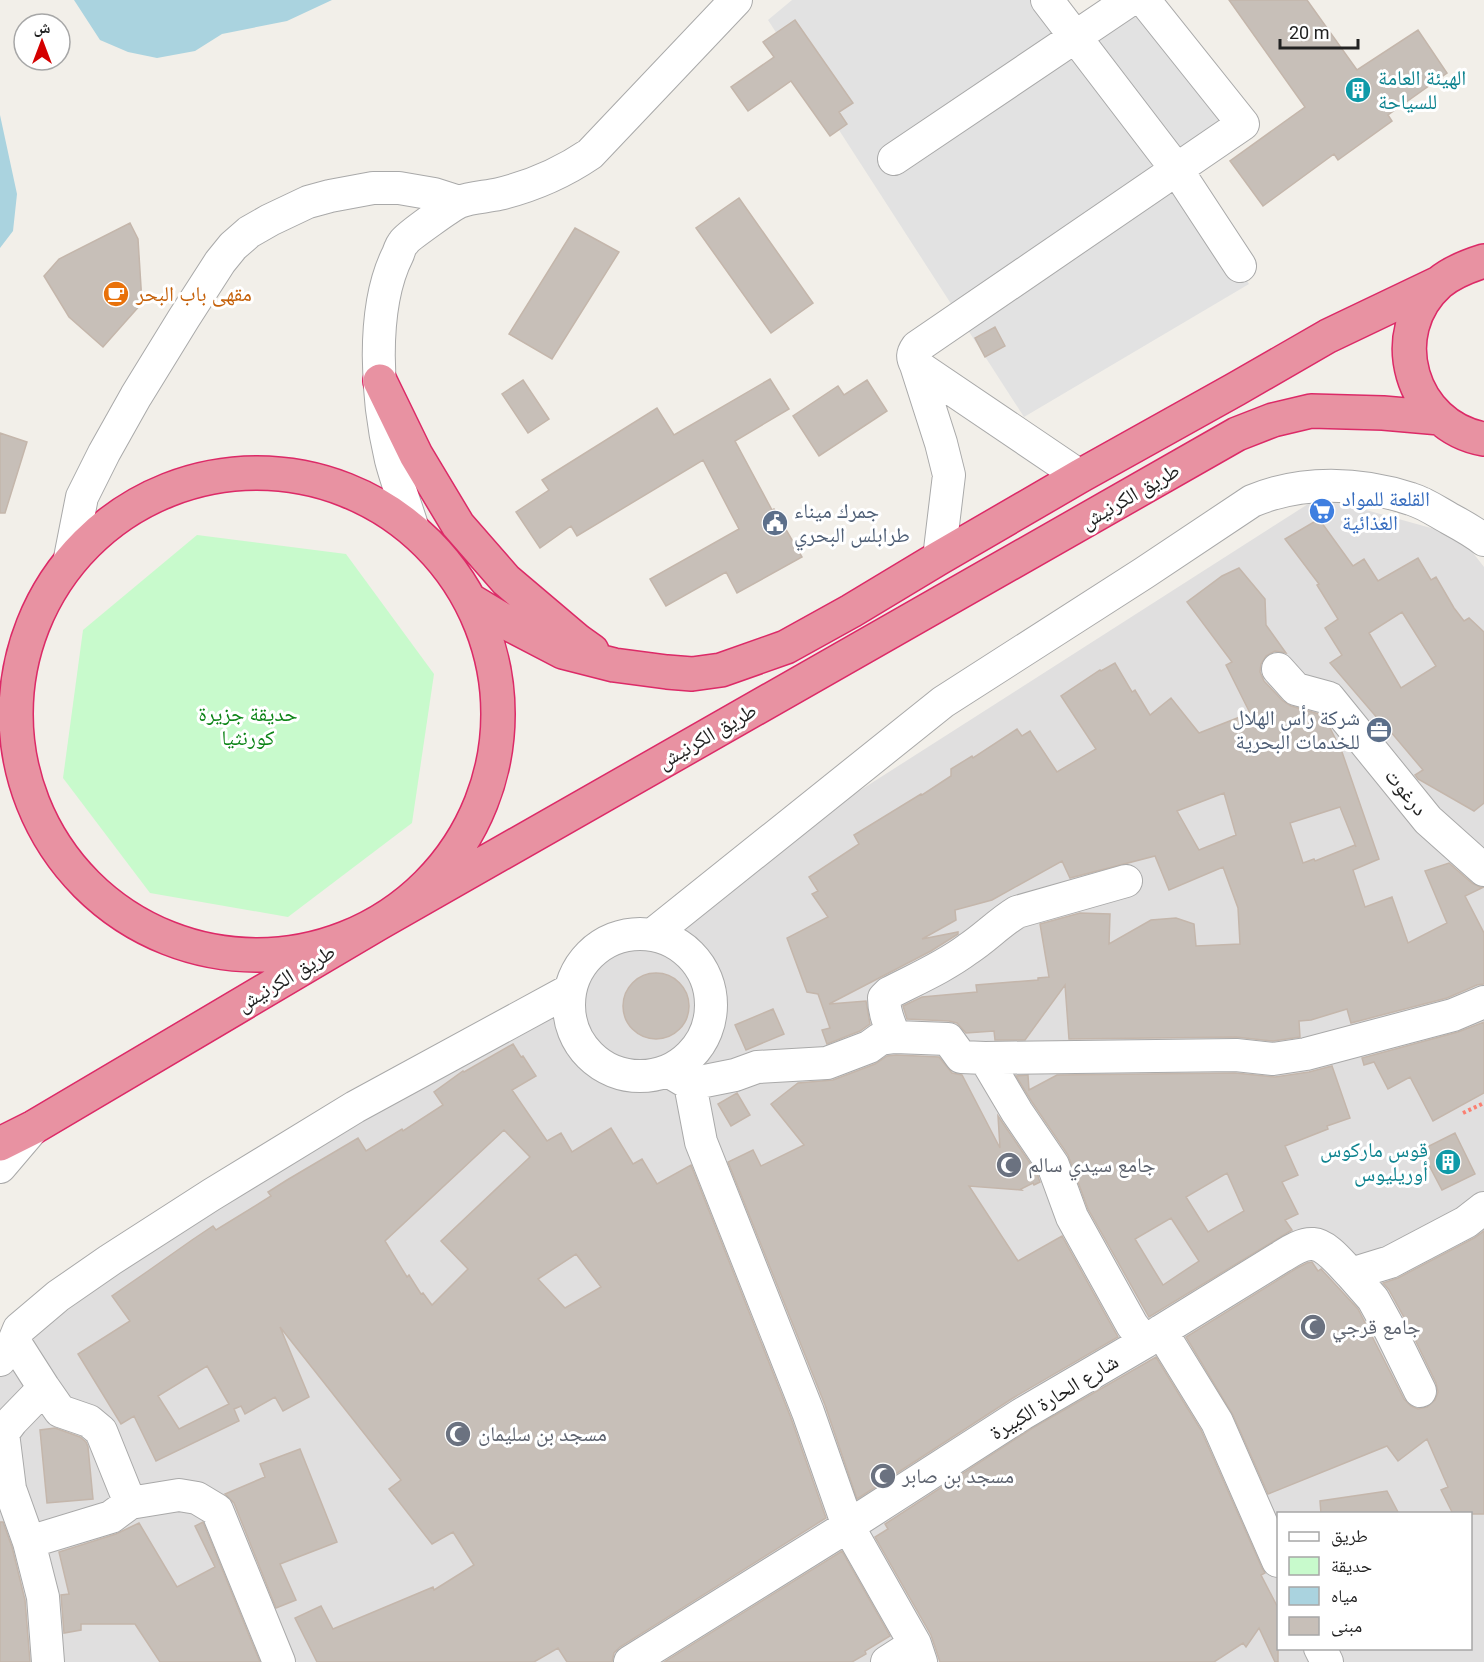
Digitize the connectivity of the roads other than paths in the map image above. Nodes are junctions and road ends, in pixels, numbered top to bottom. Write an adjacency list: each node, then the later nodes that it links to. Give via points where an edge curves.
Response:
1 (736, 0): 9 (street, via 590,154 551,176)
2 (1047, 0): 5 (street)
3 (1130, 0): 5 (street)
4 (1144, 0): 7 (street, via 1243,124)
5 (1076, 37): 6 (street); 7 (street)
6 (894, 159)
7 (1177, 170): 12 (street); 14 (street, via 917,347 912,358)
8 (373, 188): 9 (street, via 417,190); 10 (street, via 400,203 408,224); 22 (street, via 330,196 287,211 249,232 220,262 136,396 86,488)
9 (459, 202): 10 (street)
10 (404, 242): 15 (street, via 384,288)
11 (1484, 261): 13 (highway, via 1459,269)
12 (1240, 266)
13 (1439, 284): 16 (highway, via 1422,303 1412,326 1409,351 1413,376 1423,399); 18 (highway, طريق الكرنيش, via 1328,336)
14 (916, 365): 18 (street); 21 (street, via 949,475)
15 (380, 381): 19 (street, via 391,460); 24 (highway, via 416,455 458,525 506,580 578,641)
16 (1440, 418): 17 (highway, via 1456,429); 30 (highway, طريق الكرنيش, via 1311,411 1237,434)
17 (1484, 439)
18 (1080, 476): 21 (highway, طريق الكرنيش)
19 (413, 529): 22 (highway, via 378,505 339,487 298,477 255,473 213,477 172,489 134,507 99,532); 23 (highway)
20 (1484, 540): 31 (street, via 1413,499 1384,492 1308,485 1252,501 943,702)
21 (939, 558): 24 (highway, طريق الكرنيش, via 786,647 722,670 692,674)
22 (69, 563): 26 (highway, via 42,606 24,654)
23 (472, 602): 24 (highway, طريق الكرنيش, via 563,652); 30 (highway, via 494,660 500,721 491,781 466,838 435,878)
24 (614, 665)
25 (1278, 669): 28 (street, درغوت, via 1296,688 1329,698 1428,820)
26 (15, 704): 27 (highway); 30 (highway, via 19,756 33,805 58,850 91,890 132,921 179,942 230,954 281,954 332,944)
27 (0, 752)
28 (1484, 870)
29 (1126, 881): 34 (street, via 1017,912 950,961 889,993 884,1004)
30 (379, 923): 37 (highway, طريق الكرنيش)
31 (652, 935): 32 (street, via 634,934 602,945 587,957); 36 (street, via 669,939 696,960 706,975 712,997 711,1020)
32 (570, 990): 36 (street, via 574,1030 585,1050 602,1065 623,1074); 43 (street, via 355,1107 211,1195 58,1296 20,1329)
33 (1484, 1002): 35 (street, via 1453,1015 1273,1059 1236,1055)
34 (895, 1036): 35 (street, via 948,1039 961,1057); 36 (street, via 827,1063 757,1067 735,1075)
35 (985, 1058): 42 (street, via 1053,1165 1072,1217 1132,1325)
36 (679, 1078): 48 (street)
37 (34, 1127): 38 (highway, طريق الكرنيش); 39 (street)
38 (0, 1144)
39 (0, 1167)
40 (1484, 1208): 41 (street, via 1466,1222 1390,1262)
41 (1351, 1274): 42 (street, شارع الحارة الكبيرة, via 1328,1251 1313,1244 1296,1248); 45 (street, شارع الحارة الكبيرة, via 1373,1299)
42 (1153, 1337): 48 (street, شارع الحارة الكبيرة, via 1022,1414); 50 (street, via 1217,1422)
43 (7, 1350): 44 (street)
44 (44, 1388): 46 (street); 47 (street, via 60,1411 89,1421 101,1431)
45 (1420, 1391)
46 (2, 1432): 49 (street, via 10,1489)
47 (130, 1503): 49 (street, via 111,1517); 53 (street, via 179,1495 197,1498 217,1510)
48 (848, 1526): 51 (street); 54 (street, شارع الحارة الكبيرة)
49 (29, 1542): 52 (street, via 43,1597)
50 (1277, 1559)
51 (918, 1653): 55 (street)
52 (48, 1662)
53 (279, 1662)
54 (630, 1662)
55 (886, 1662)

